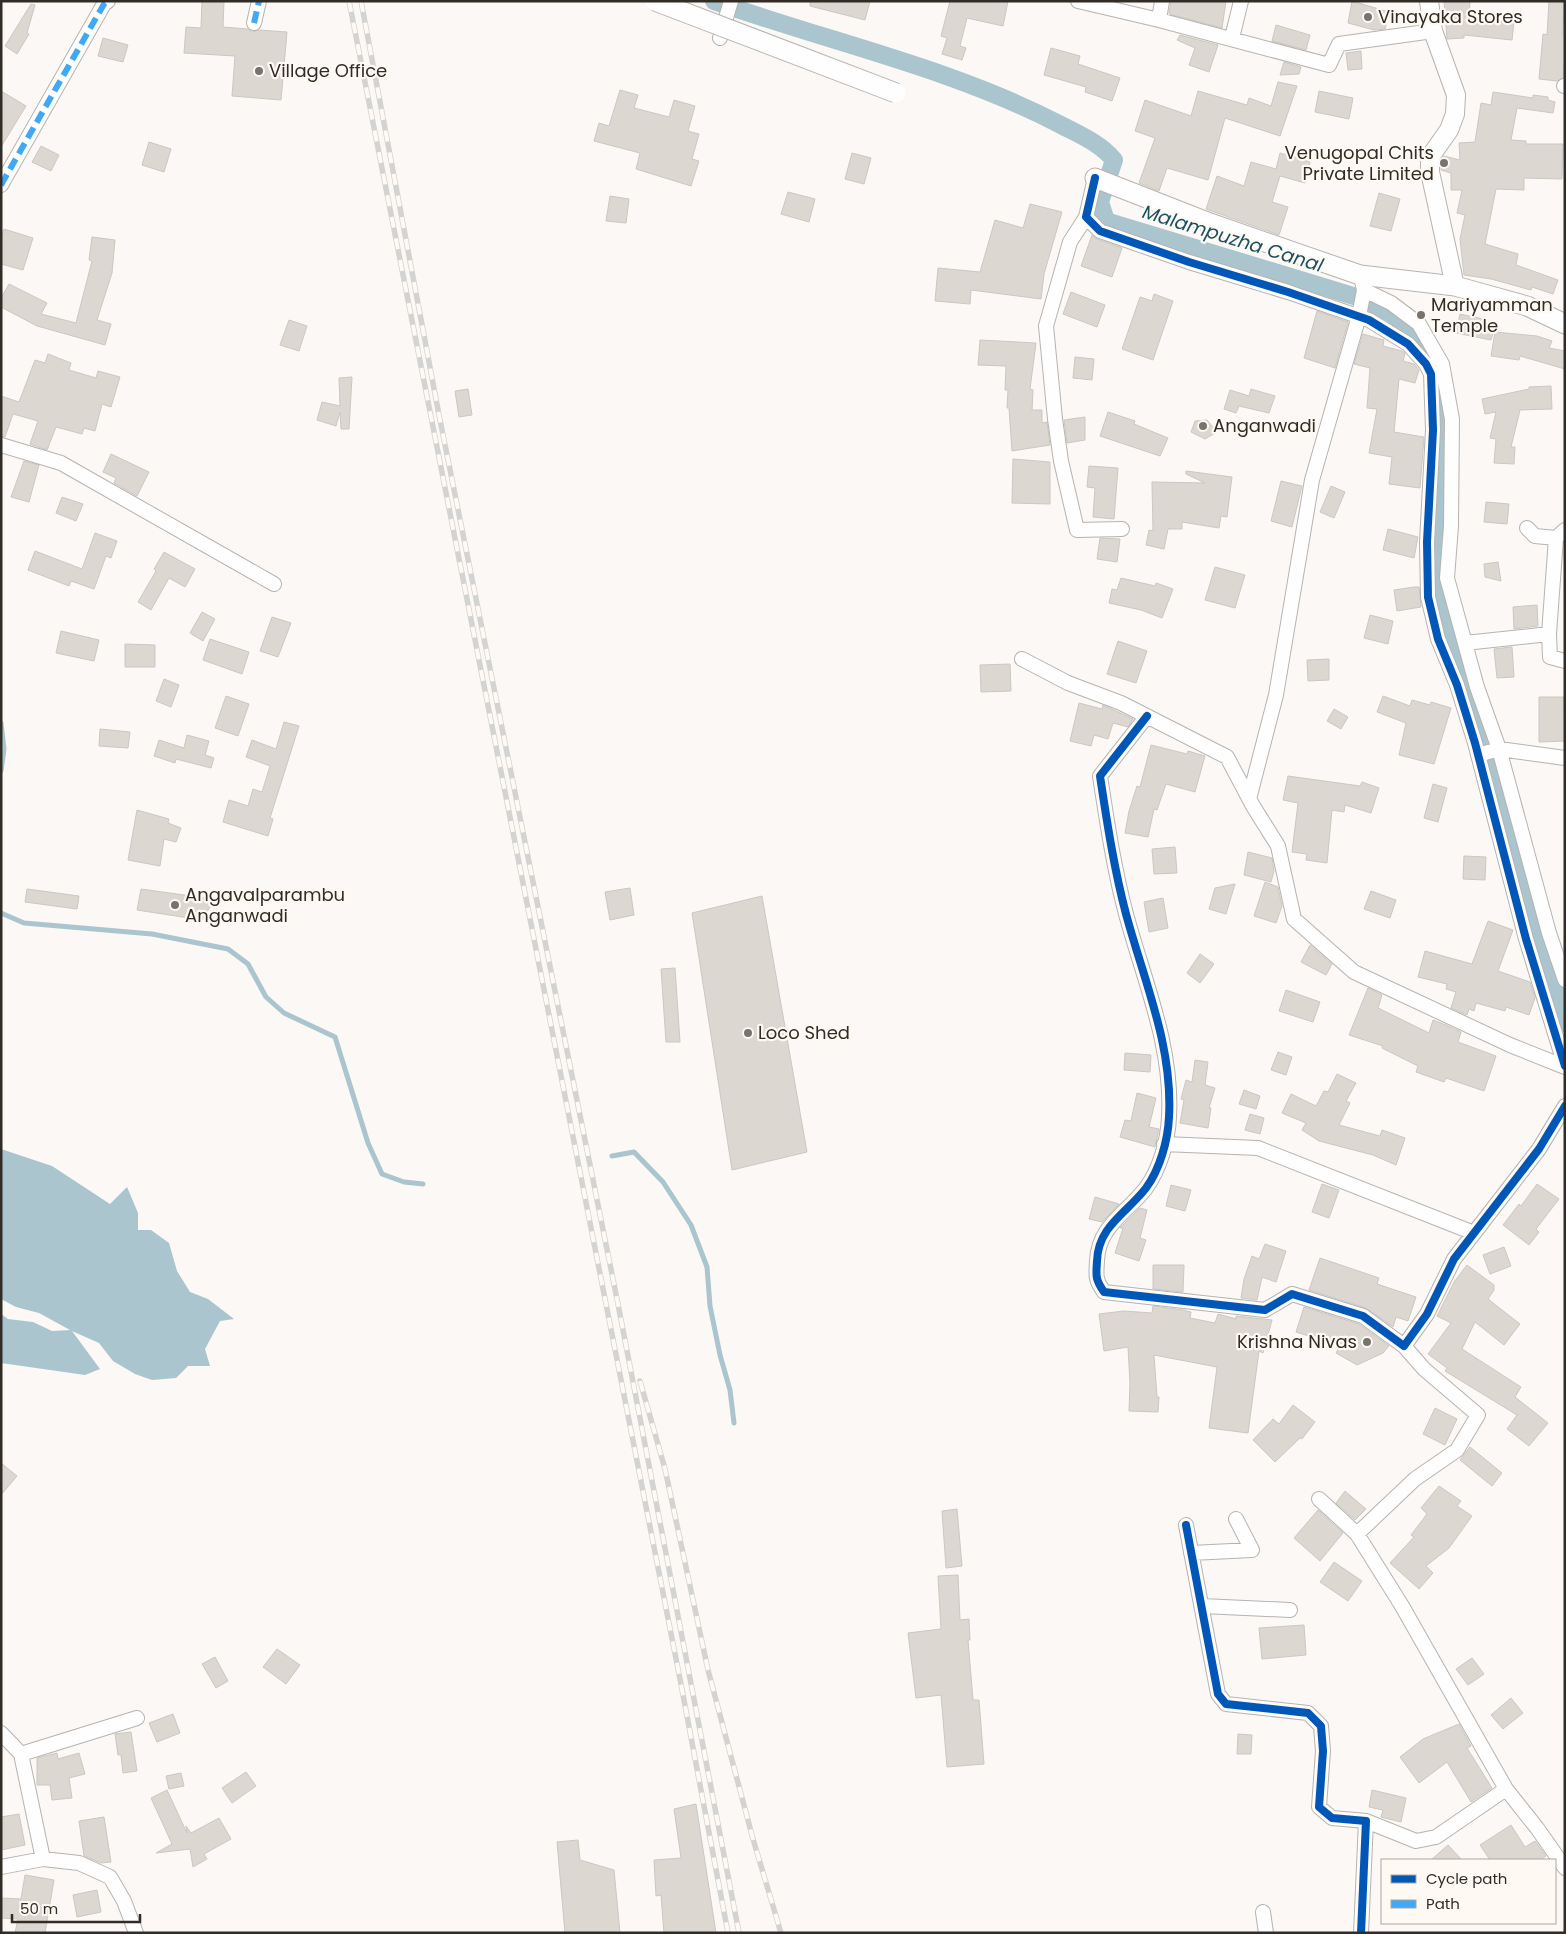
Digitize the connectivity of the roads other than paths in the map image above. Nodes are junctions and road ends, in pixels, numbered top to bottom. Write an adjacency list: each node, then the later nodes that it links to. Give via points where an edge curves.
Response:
1 (108, 1): 16 (street)
2 (259, 1): 10 (street)
3 (656, 1): 14 (main road, bridge)
4 (731, 1): 12 (street)
5 (1078, 1): 9 (street)
6 (1162, 1): 9 (street)
7 (1241, 1): 13 (street)
8 (1429, 1): 11 (street)
9 (1158, 20): 13 (street)
10 (254, 23)
11 (1433, 32): 13 (street, via 1339,44 1330,65); 19 (street, via 1456,94 1455,114 1449,130 1430,157 1430,172)
12 (720, 38)
13 (1232, 38)
14 (896, 93)
15 (1095, 178): 17 (street); 18 (main road)
16 (1, 185)
17 (1086, 217): 20 (street, via 1100,231); 24 (street, via 1070,242 1046,326 1055,419 1076,530)
18 (1362, 282): 19 (main road); 20 (street); 28 (street, via 1419,324 1442,364 1452,419 1448,578)
19 (1455, 286): 21 (main road, via 1527,306)
20 (1359, 316): 33 (street, via 1408,344 1431,374 1433,430 1427,542 1428,597 1438,639 1457,685); 35 (street, via 1312,480 1276,695)
21 (1565, 324)
22 (1, 445): 26 (street, via 61,463)
23 (1527, 528): 25 (street, via 1535,536)
24 (1122, 529)
25 (1560, 534): 27 (street)
26 (274, 584)
27 (1548, 634): 28 (street); 30 (street, via 1550,657)
28 (1466, 643): 32 (street, via 1477,687)
29 (1022, 659): 31 (street, via 1068,683)
30 (1565, 661)
31 (1147, 716): 35 (street, via 1227,757); 39 (street, via 1100,776 1116,876 1157,1016 1167,1063 1169,1118)
32 (1499, 749): 33 (street); 34 (street); 36 (street)
33 (1478, 755): 37 (street, via 1526,939)
34 (1565, 758)
35 (1249, 799): 37 (street, via 1278,846 1294,918 1354,972 1510,1045)
36 (1565, 980)
37 (1565, 1066)
38 (1565, 1106): 40 (street, via 1539,1149)
39 (1164, 1144): 40 (street, via 1258,1148); 41 (street, via 1159,1164 1146,1188 1105,1230 1097,1248 1096,1279 1104,1292 1265,1310 1292,1294 1363,1316)
40 (1474, 1233): 41 (street, via 1454,1259 1427,1314)
41 (1404, 1346): 45 (street, via 1424,1369 1478,1415 1458,1450 1415,1479)
42 (1319, 1499): 45 (street)
43 (1236, 1519): 46 (street, via 1252,1550)
44 (1186, 1526): 46 (street)
45 (1357, 1534): 52 (street, via 1402,1606)
46 (1191, 1553): 47 (street)
47 (1202, 1606): 48 (street); 53 (street, via 1218,1694 1226,1704 1308,1713 1321,1726 1323,1751 1319,1807 1332,1818)
48 (1290, 1610)
49 (137, 1718): 51 (street)
50 (1, 1732): 51 (street)
51 (21, 1754): 54 (street)
52 (1506, 1790): 53 (street, via 1436,1837 1416,1841); 56 (street)
53 (1366, 1821): 60 (street)
54 (43, 1859): 55 (street); 58 (street, via 79,1863 110,1877 124,1900)
55 (1, 1868)
56 (1565, 1868)
57 (1263, 1912): 59 (street)
58 (136, 1933)
59 (1266, 1933)
60 (1361, 1933)

